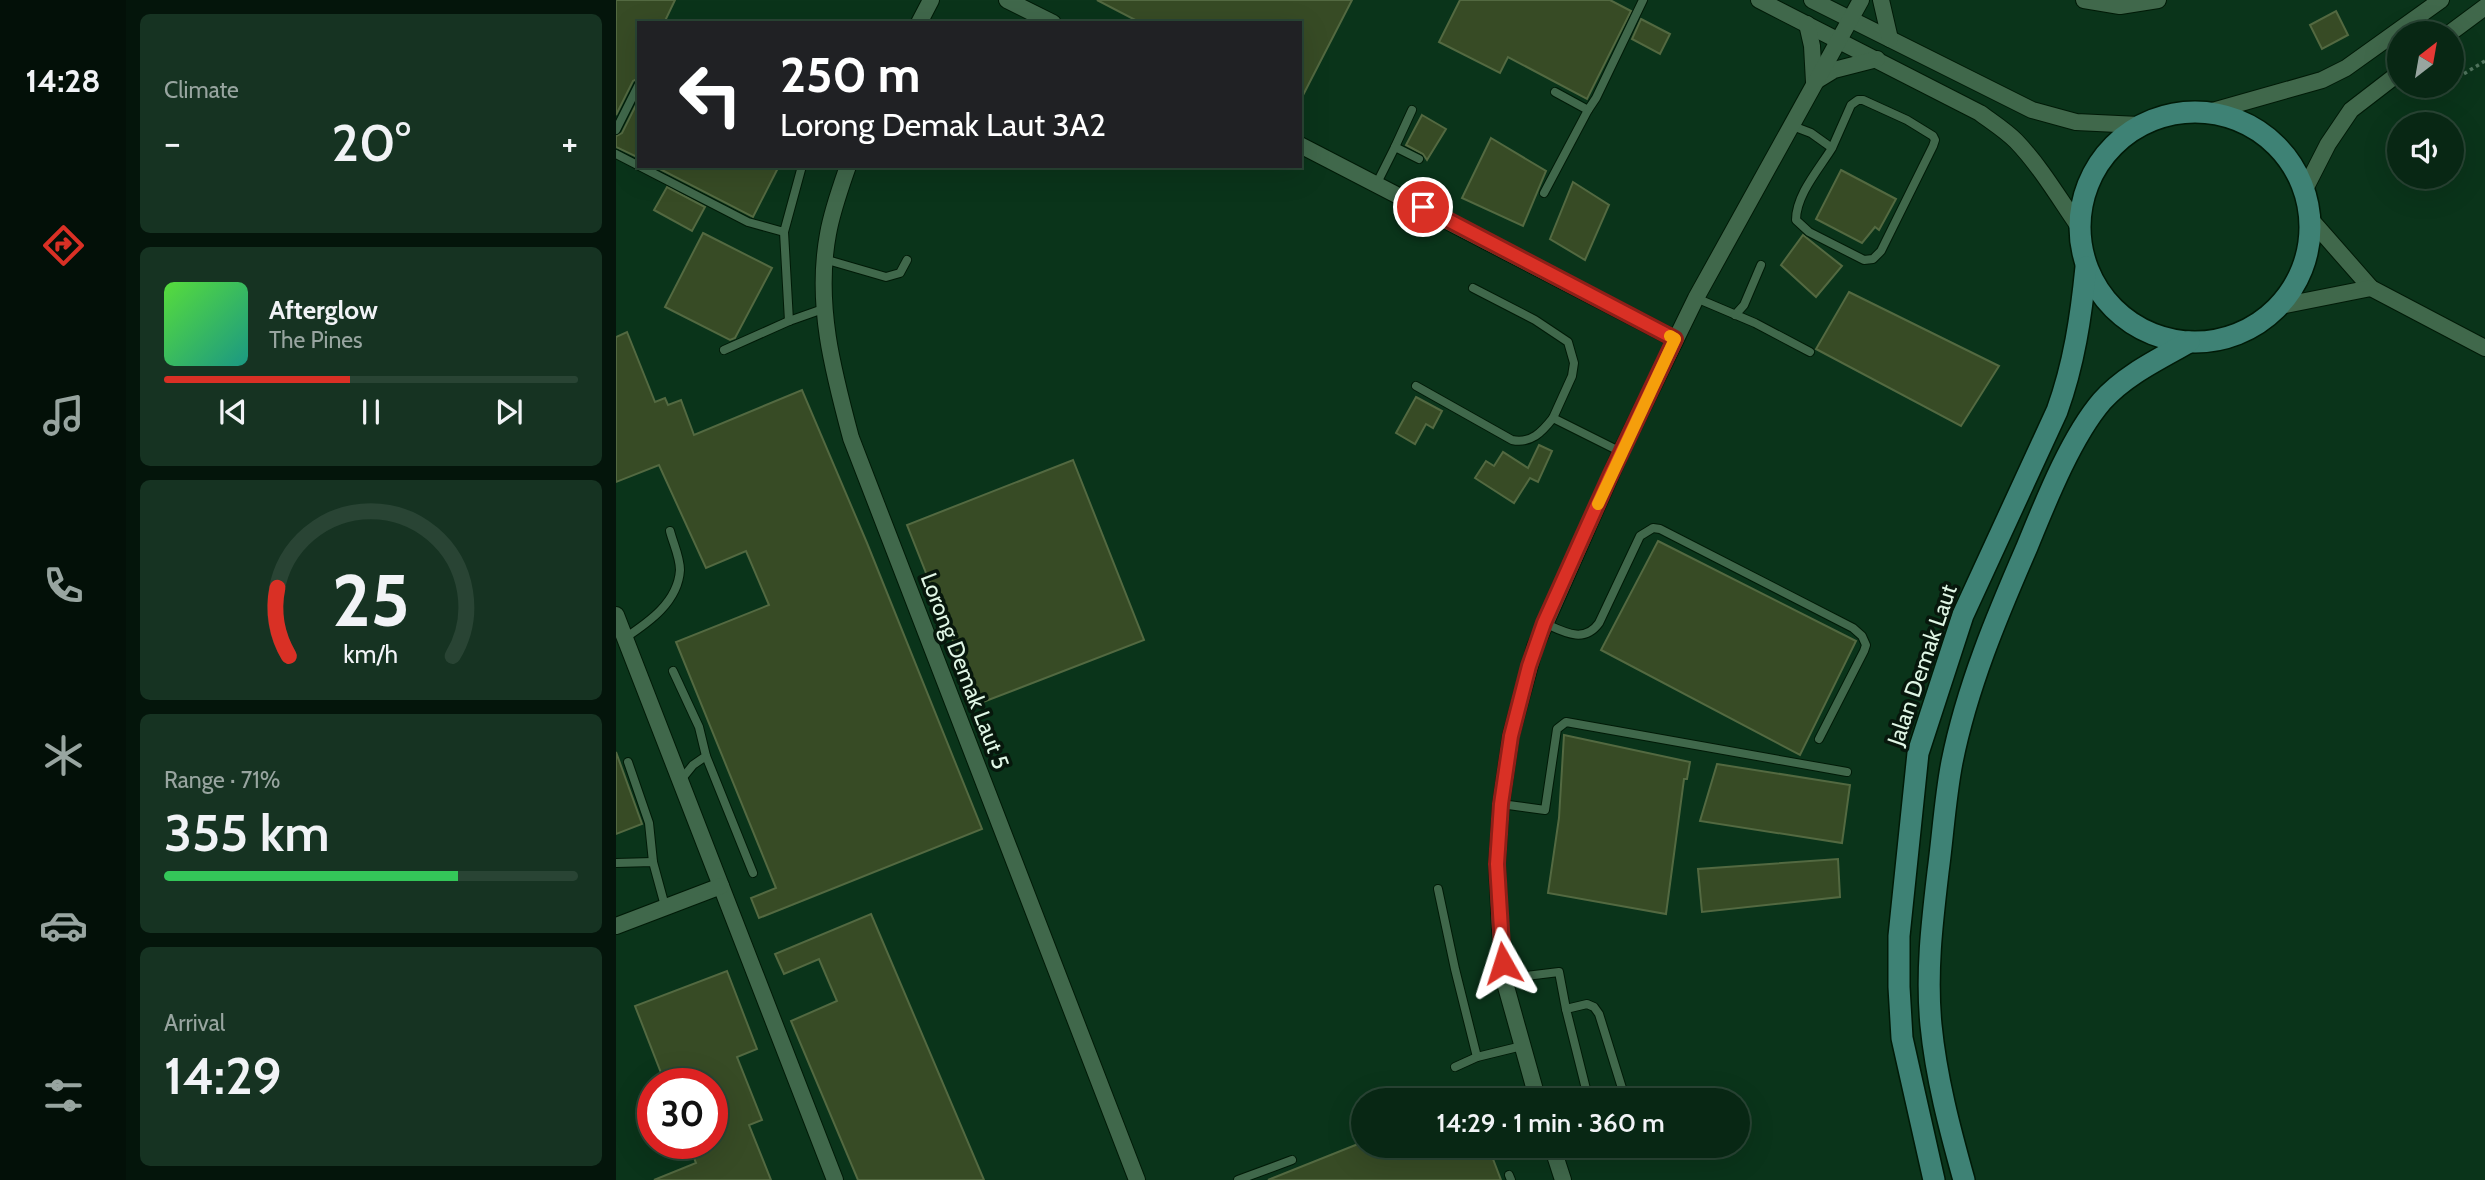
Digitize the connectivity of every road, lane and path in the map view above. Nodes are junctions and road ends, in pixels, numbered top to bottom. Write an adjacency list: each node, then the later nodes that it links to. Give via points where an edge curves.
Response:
1 (931, 0): 13 (street)
2 (1007, 0): 14 (street)
3 (1643, 0): 27 (lane)
4 (1759, 0): 16 (street)
5 (1812, 0): 12 (street)
6 (1861, 0): 12 (street)
7 (1881, 0): 17 (street)
8 (2084, 0): 9 (street, via 2119,6)
9 (2158, 0)
10 (2441, 0): 28 (street, via 2322,80)
11 (2485, 7): 15 (street)
12 (1850, 19): 17 (street); 18 (street)
13 (920, 21)
14 (1049, 21)
15 (2464, 23)
16 (1807, 24): 18 (street); 22 (street)
17 (1890, 39): 30 (street, via 2032,110 2076,122)
18 (1839, 40): 19 (street); 22 (street)
19 (1877, 59): 22 (street, via 1834,70); 44 (street, via 1980,113 2016,141)
20 (2485, 61): 21 (path)
21 (2464, 73)
22 (1814, 82): 29 (street)
23 (2387, 82): 43 (street, via 2351,110 2328,144)
24 (637, 88): 31 (lane)
25 (1555, 92): 27 (lane)
26 (1412, 110): 33 (lane)
27 (1588, 110): 42 (lane)
28 (2209, 112): 30 (main road, via 2185,111); 43 (main road, via 2246,124 2277,147 2293,167)
29 (1790, 125): 34 (lane); 52 (street)
30 (2139, 125): 44 (main road, via 2114,144 2095,168 2083,196)
31 (616, 130)
32 (1302, 146): 41 (street)
33 (1395, 147): 36 (lane); 41 (lane)
34 (1832, 148): 34 (lane, via 1858,100 1907,120 1935,139 1873,259 1864,260 1808,232 1796,220 1808,186)
35 (616, 154): 37 (lane)
36 (1419, 159)
37 (637, 165)
38 (643, 168): 45 (lane, via 748,222)
39 (801, 168): 45 (lane)
40 (847, 168): 46 (street, Lorong Demak Laut 5)
41 (1377, 183): 57 (street)
42 (1544, 193)
43 (2306, 197): 51 (street, via 2313,222); 53 (main road, via 2310,239 2306,257)
44 (2079, 227): 49 (main road)
45 (785, 232): 56 (lane)
46 (824, 259): 47 (lane, via 887,277 900,273); 54 (street, Lorong Demak Laut 5)
47 (906, 260)
48 (1761, 265): 55 (lane)
49 (2086, 267): 58 (main road, via 2098,291 2116,311 2162,338); 97 (main road, Jalan Demak Laut, via 2079,332 2064,393 1964,615 1918,753 1899,936 1899,987 1902,1038)
50 (1473, 288): 63 (lane, via 1568,342 1574,363 1572,376)
51 (2371, 288): 53 (street); 59 (street)
52 (1696, 298): 55 (lane); 57 (street)
53 (2280, 306): 58 (main road, via 2247,330)
54 (824, 309): 56 (lane); 94 (street, Lorong Demak Laut 5, via 831,360 851,438)
55 (1735, 315): 61 (lane)
56 (789, 321): 60 (lane)
57 (1675, 339): 64 (street)
58 (2189, 342): 98 (main road, via 2123,381 2086,422 2046,501 1992,629 1959,734 1930,933 1928,979 1931,1027)
59 (2485, 348)
60 (724, 350)
61 (1810, 352)
62 (1416, 386): 63 (lane, via 1512,440 1529,440)
63 (1553, 418): 64 (lane)
64 (1621, 452): 67 (street)
65 (670, 531): 68 (lane, via 679,562 676,584 655,617)
66 (616, 615): 68 (street)
67 (1544, 623): 70 (lane, via 1575,635 1591,632 1640,536 1660,529 1862,636 1864,651); 75 (street, via 1511,736)
68 (625, 638): 74 (street)
69 (673, 671): 71 (lane, via 699,727)
70 (1819, 739)
71 (706, 755): 74 (lane); 78 (lane)
72 (628, 762): 76 (lane, via 649,823)
73 (1847, 772): 75 (lane, via 1566,722 1557,729 1545,810)
74 (680, 781): 79 (street)
75 (1501, 804): 83 (street, via 1497,864)
76 (653, 862): 77 (lane); 81 (lane)
77 (616, 863)
78 (753, 873)
79 (721, 886): 81 (street); 93 (street)
80 (1438, 889): 86 (lane)
81 (664, 906): 82 (street)
82 (616, 926)
83 (1505, 983): 84 (lane, via 1559,972); 85 (street)
84 (1566, 1009): 89 (lane); 90 (lane, via 1587,1004 1599,1014)
85 (1522, 1046): 86 (lane); 88 (street)
86 (1477, 1057): 87 (lane)
87 (1455, 1067)
88 (1534, 1088)
89 (1586, 1088)
90 (1622, 1088)
91 (1556, 1158): 96 (street)
92 (1292, 1160): 95 (lane)
93 (835, 1180)
94 (1137, 1180)
95 (1238, 1180)
96 (1563, 1180)
97 (1934, 1180)
98 (1964, 1180)

